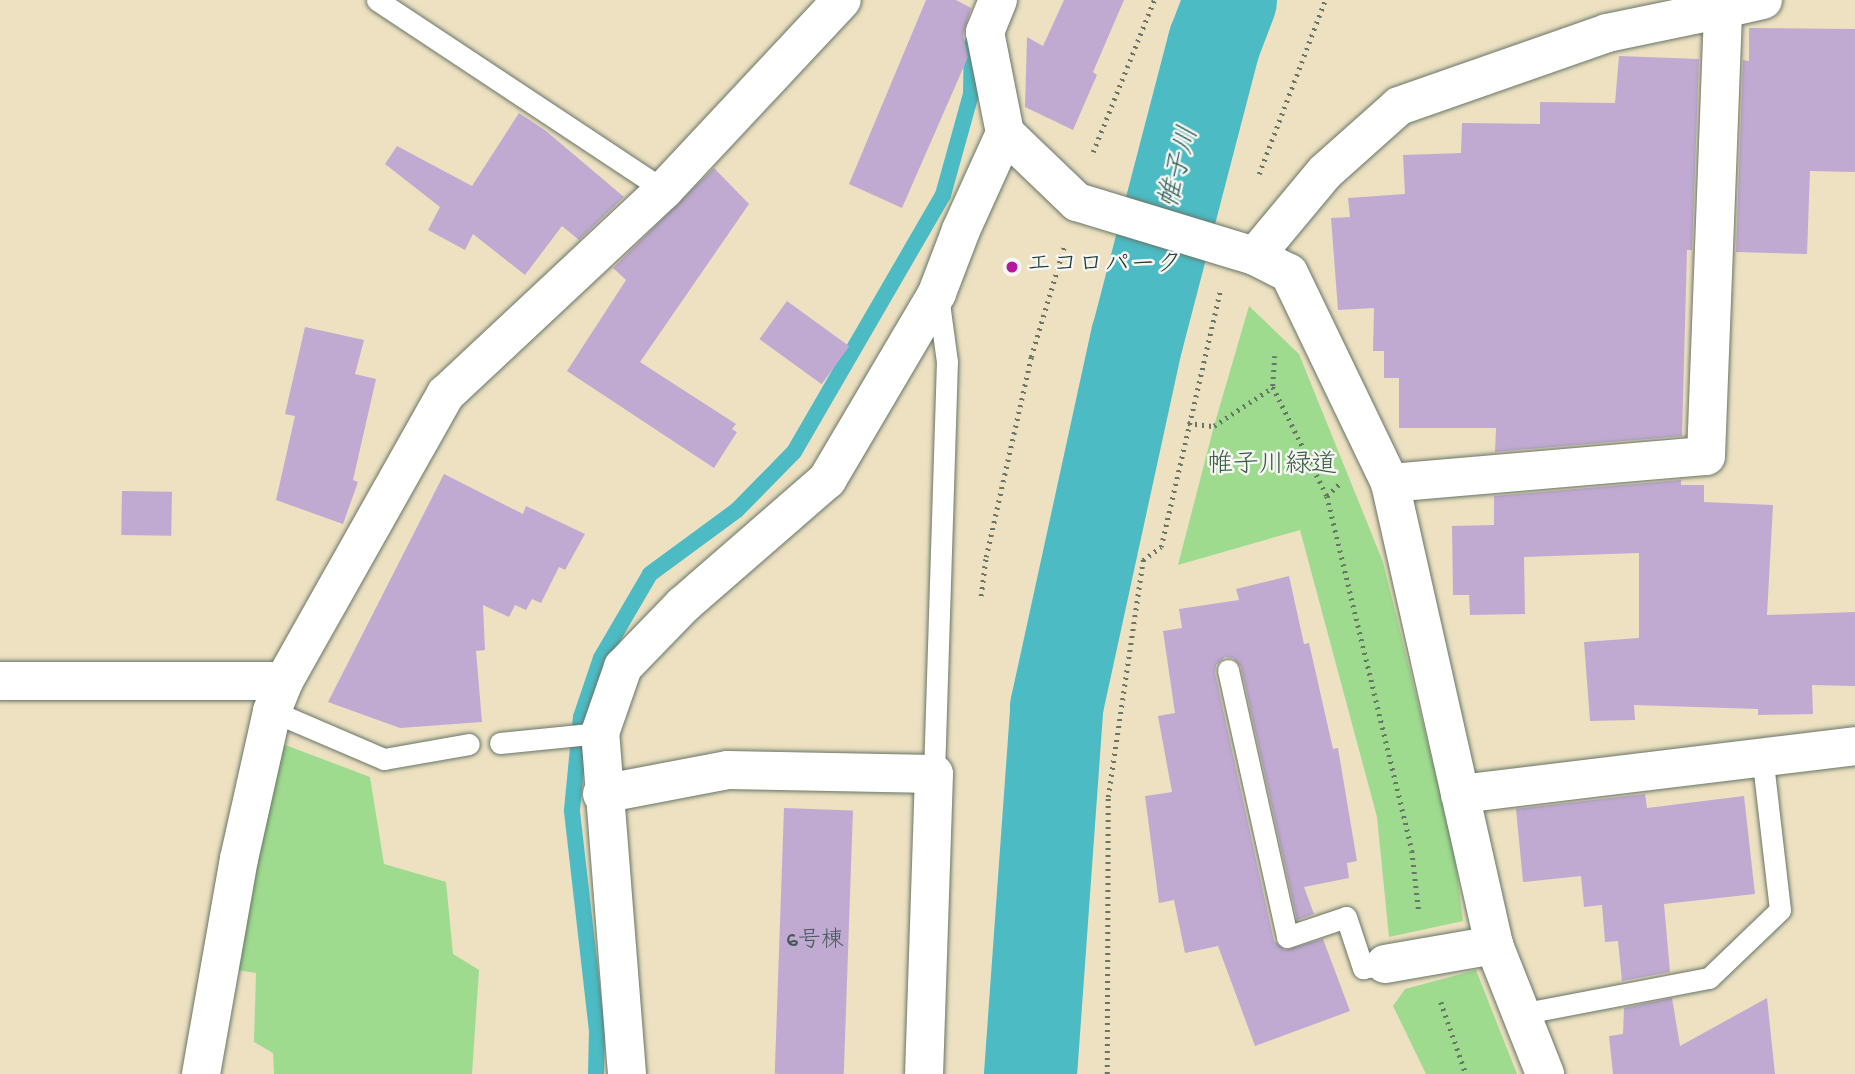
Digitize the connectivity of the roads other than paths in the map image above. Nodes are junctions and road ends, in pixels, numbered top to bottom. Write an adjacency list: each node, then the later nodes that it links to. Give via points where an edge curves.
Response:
1 (377, 0): 7 (lane)
2 (842, 0): 7 (street)
3 (998, 0): 6 (street, via 985,32)
4 (1763, 0): 5 (street)
5 (1723, 9): 8 (street, via 1607,33 1399,106); 10 (street, via 1706,456)
6 (1005, 133): 8 (street, via 1077,202); 9 (street)
7 (664, 190): 13 (street, via 446,394)
8 (1244, 253): 10 (street, via 1289,274)
9 (937, 293): 14 (street, via 827,480 683,605 623,667); 19 (lane, via 947,362)
10 (1390, 483): 21 (street)
11 (1228, 670): 23 (lane, via 1287,937 1346,917 1363,968)
12 (0, 681): 13 (street)
13 (278, 696): 16 (lane, via 384,759); 25 (street, via 239,859)
14 (600, 733): 15 (lane); 20 (street)
15 (500, 743)
16 (469, 744)
17 (1855, 746): 18 (street)
18 (1762, 755): 21 (street); 24 (lane, via 1780,911 1709,978)
19 (934, 774): 20 (street, via 728,770); 27 (street)
20 (602, 794): 26 (street)
21 (1460, 794): 22 (street)
22 (1494, 945): 23 (street); 24 (street)
23 (1385, 964)
24 (1520, 1014): 28 (street)
25 (201, 1074)
26 (627, 1074)
27 (923, 1074)
28 (1545, 1074)

